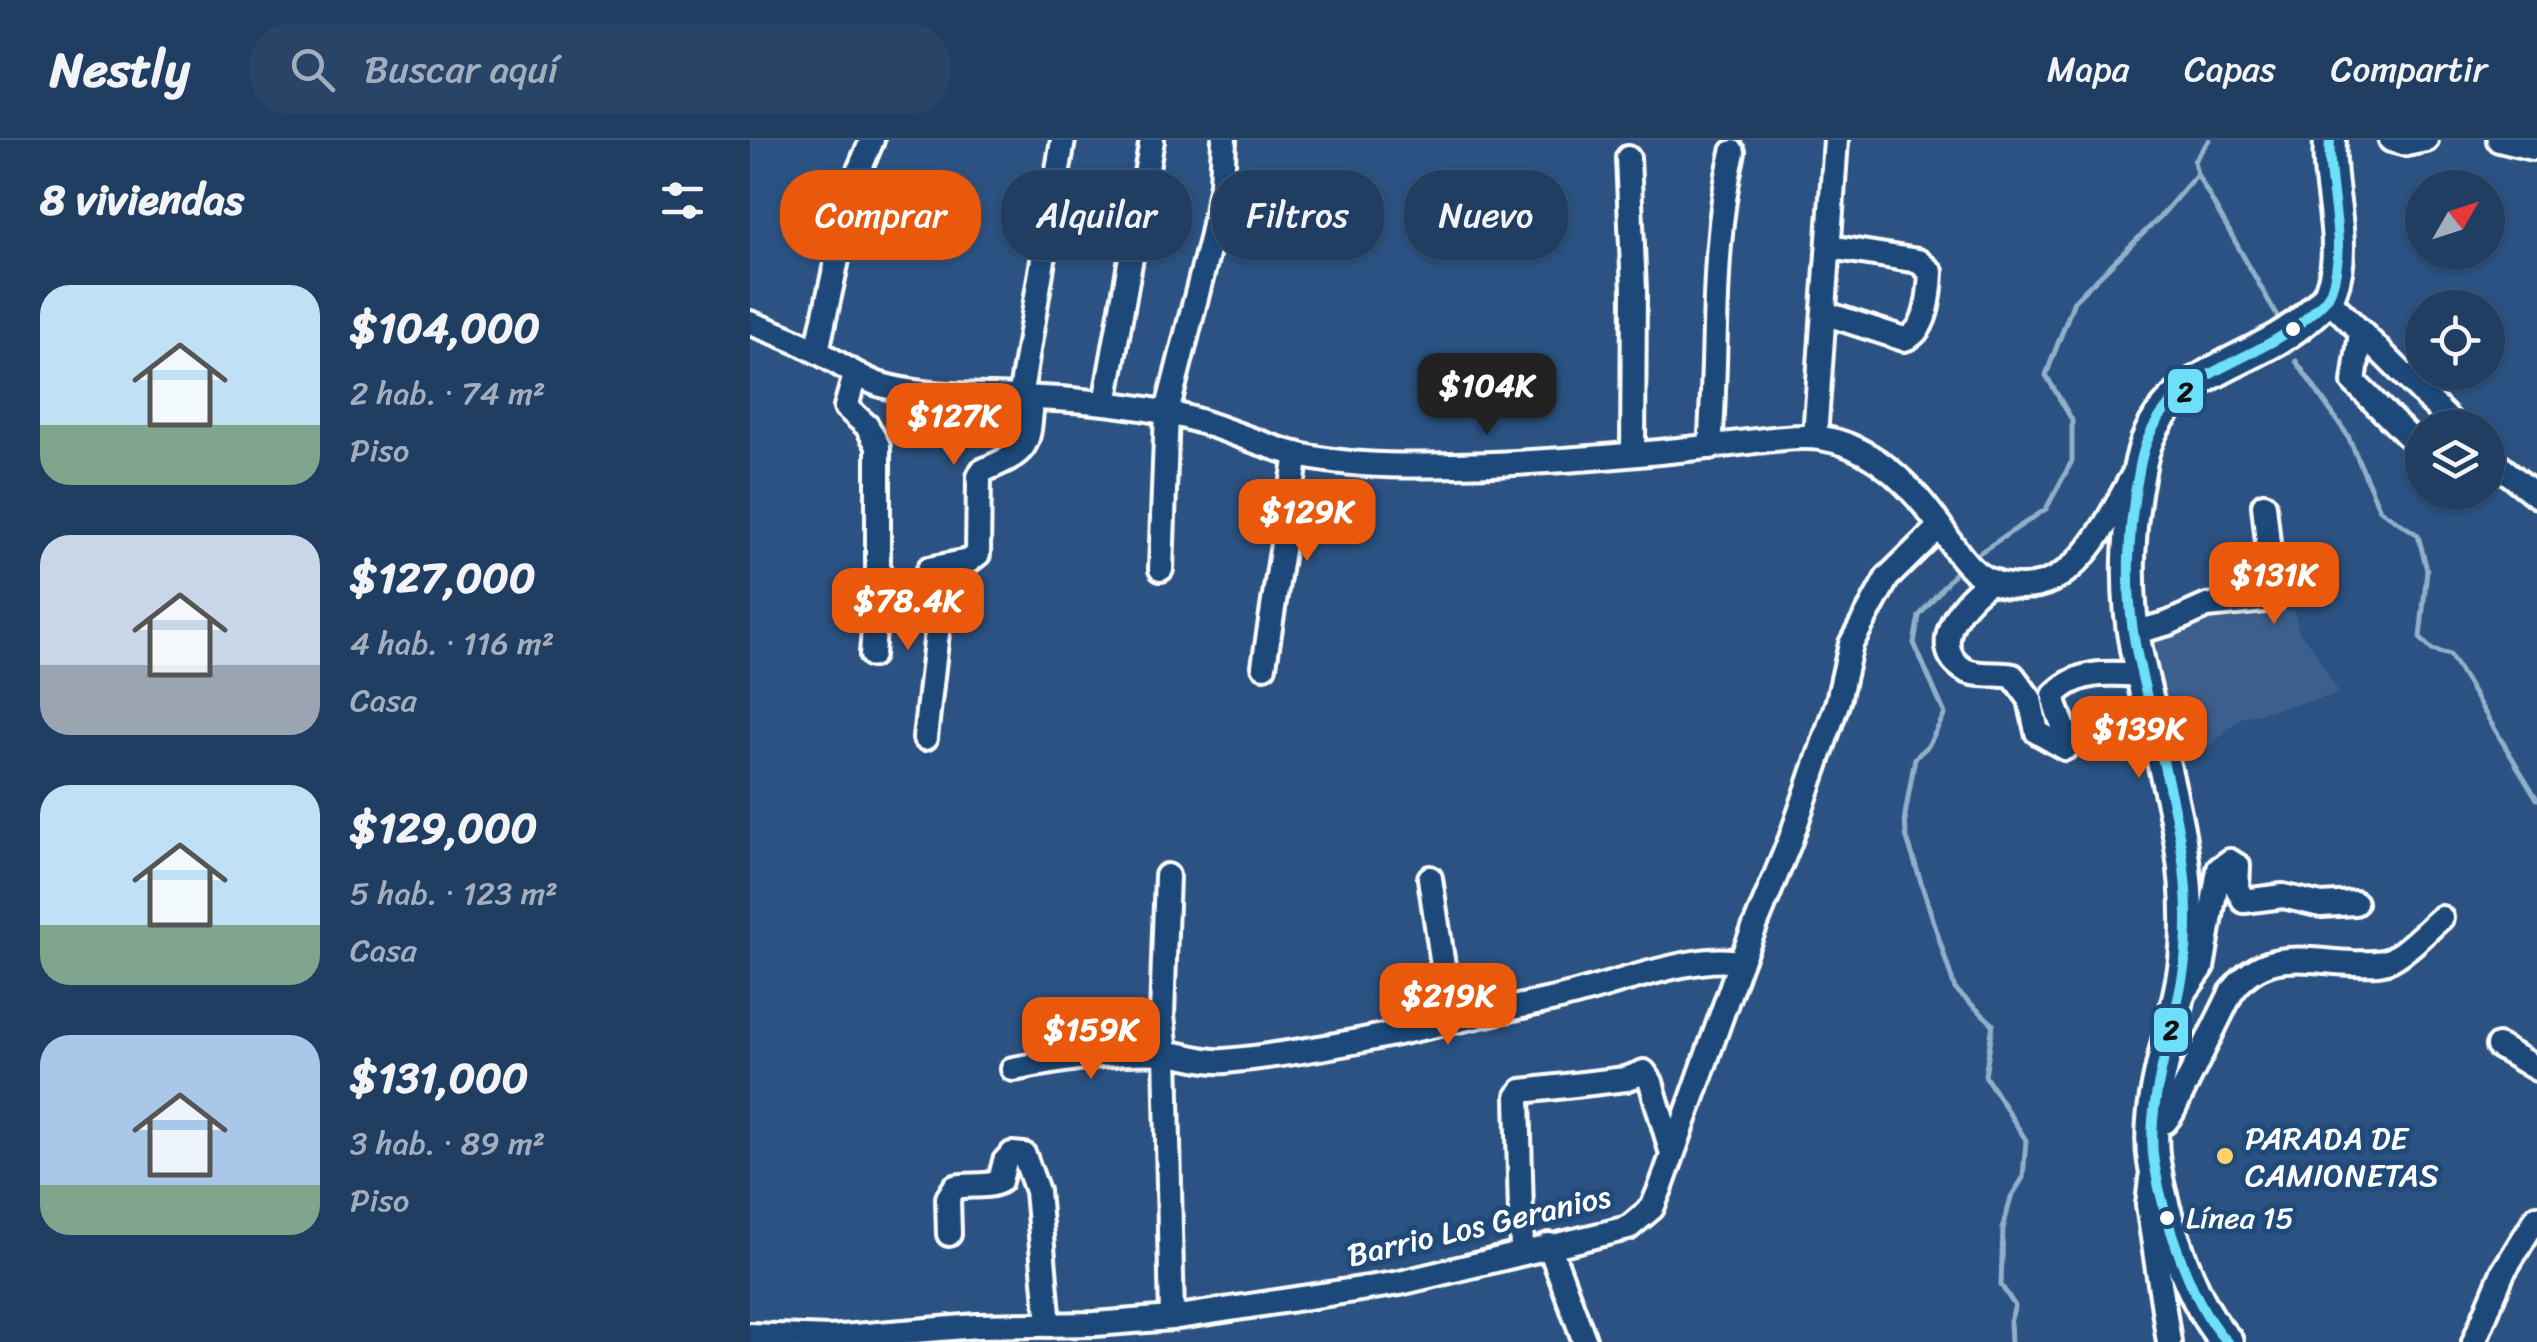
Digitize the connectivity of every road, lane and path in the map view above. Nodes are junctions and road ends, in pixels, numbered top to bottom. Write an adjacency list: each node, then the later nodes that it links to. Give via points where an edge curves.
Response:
1 (872, 140): 18 (street, via 854,182)
2 (1063, 140): 20 (street)
3 (1152, 140): 21 (street)
4 (1224, 140): 23 (street, via 1222,184)
5 (1836, 140): 13 (street)
6 (2391, 140): 7 (street)
7 (2426, 140)
8 (2499, 140): 10 (street)
9 (2332, 142): 14 (main road, via 2337,240)
10 (2532, 148)
11 (1733, 152): 26 (street, via 1718,242)
12 (1628, 158): 28 (street)
13 (1830, 247): 15 (street); 15 (street, via 1918,261 1930,272 1930,285 1913,337)
14 (2327, 298): 17 (street); 29 (main road, via 2305,320 2176,398 2152,427)
15 (1824, 313): 25 (street)
16 (750, 324): 18 (street)
17 (2362, 332): 22 (street); 24 (street, via 2354,382)
18 (817, 351): 19 (street)
19 (855, 375): 20 (street, via 929,395); 36 (street, via 846,407 878,446)
20 (1026, 398): 21 (street); 34 (street, via 1029,437 1023,448 979,477 978,554)
21 (1105, 403): 23 (street)
22 (2440, 410)
23 (1167, 412): 27 (street); 35 (street)
24 (2405, 433)
25 (1816, 437): 26 (street); 33 (street, via 1878,460)
26 (1710, 447): 28 (street)
27 (1297, 454): 28 (street, via 1366,464 1494,464); 40 (street)
28 (1633, 454)
29 (2141, 460): 37 (street, via 2072,565 2041,584); 38 (main road, via 2129,574)
30 (2505, 476): 31 (street)
31 (2537, 496)
32 (2264, 505): 38 (street, via 2274,599 2207,606)
33 (1940, 526): 37 (street, via 1957,556); 47 (street, Barrio Los Geranios, via 1887,578 1851,644 1790,841)
34 (929, 569)
35 (1161, 569)
36 (878, 576): 39 (street); 42 (street, via 928,602 938,616)
37 (1992, 581): 41 (street, via 1958,610 1948,630 1950,652 1975,674 2013,676 2030,700 2037,732 2052,742 2066,748 2069,741 2055,713 2054,695 2062,687 2085,674)
38 (2133, 633): 41 (main road)
39 (872, 654)
40 (1264, 666)
41 (2142, 675): 48 (main road, via 2177,810 2186,874 2185,960)
42 (925, 738)
43 (1167, 876): 51 (street)
44 (1430, 878): 49 (street)
45 (2355, 903): 48 (street, via 2283,896 2244,901 2238,866 2225,862 2202,968)
46 (2441, 918): 54 (street, via 2392,959 2375,964 2283,958 2242,978 2169,1118)
47 (1740, 964): 49 (street, via 1723,958); 55 (street, Barrio Los Geranios)
48 (2176, 1003): 54 (main road)
49 (1451, 1020): 51 (street, via 1304,1053 1218,1062)
50 (2498, 1046): 53 (street)
51 (1166, 1053): 52 (street, via 1086,1056); 61 (street)
52 (1013, 1069)
53 (2537, 1069)
54 (2153, 1124): 56 (main road)
55 (1672, 1154): 59 (street, Barrio Los Geranios, via 1644,1217 1628,1228); 60 (street, via 1644,1072 1522,1091)
56 (2154, 1162): 66 (street, via 2148,1204); 67 (main road, via 2188,1275)
57 (2537, 1218): 68 (street, via 2503,1272)
58 (949, 1234): 62 (street, via 948,1198 955,1188 993,1185 1012,1154 1024,1156 1038,1191)
59 (1549, 1245): 60 (street, Barrio Los Geranios); 65 (street)
60 (1522, 1252): 61 (street, Barrio Los Geranios, via 1400,1283)
61 (1172, 1318): 62 (street, Barrio Los Geranios)
62 (1049, 1325): 63 (street, Barrio Los Geranios)
63 (1017, 1334): 64 (street, Barrio Los Geranios)
64 (750, 1335)
65 (1584, 1342)
66 (2169, 1342)
67 (2227, 1342)
68 (2474, 1342)

